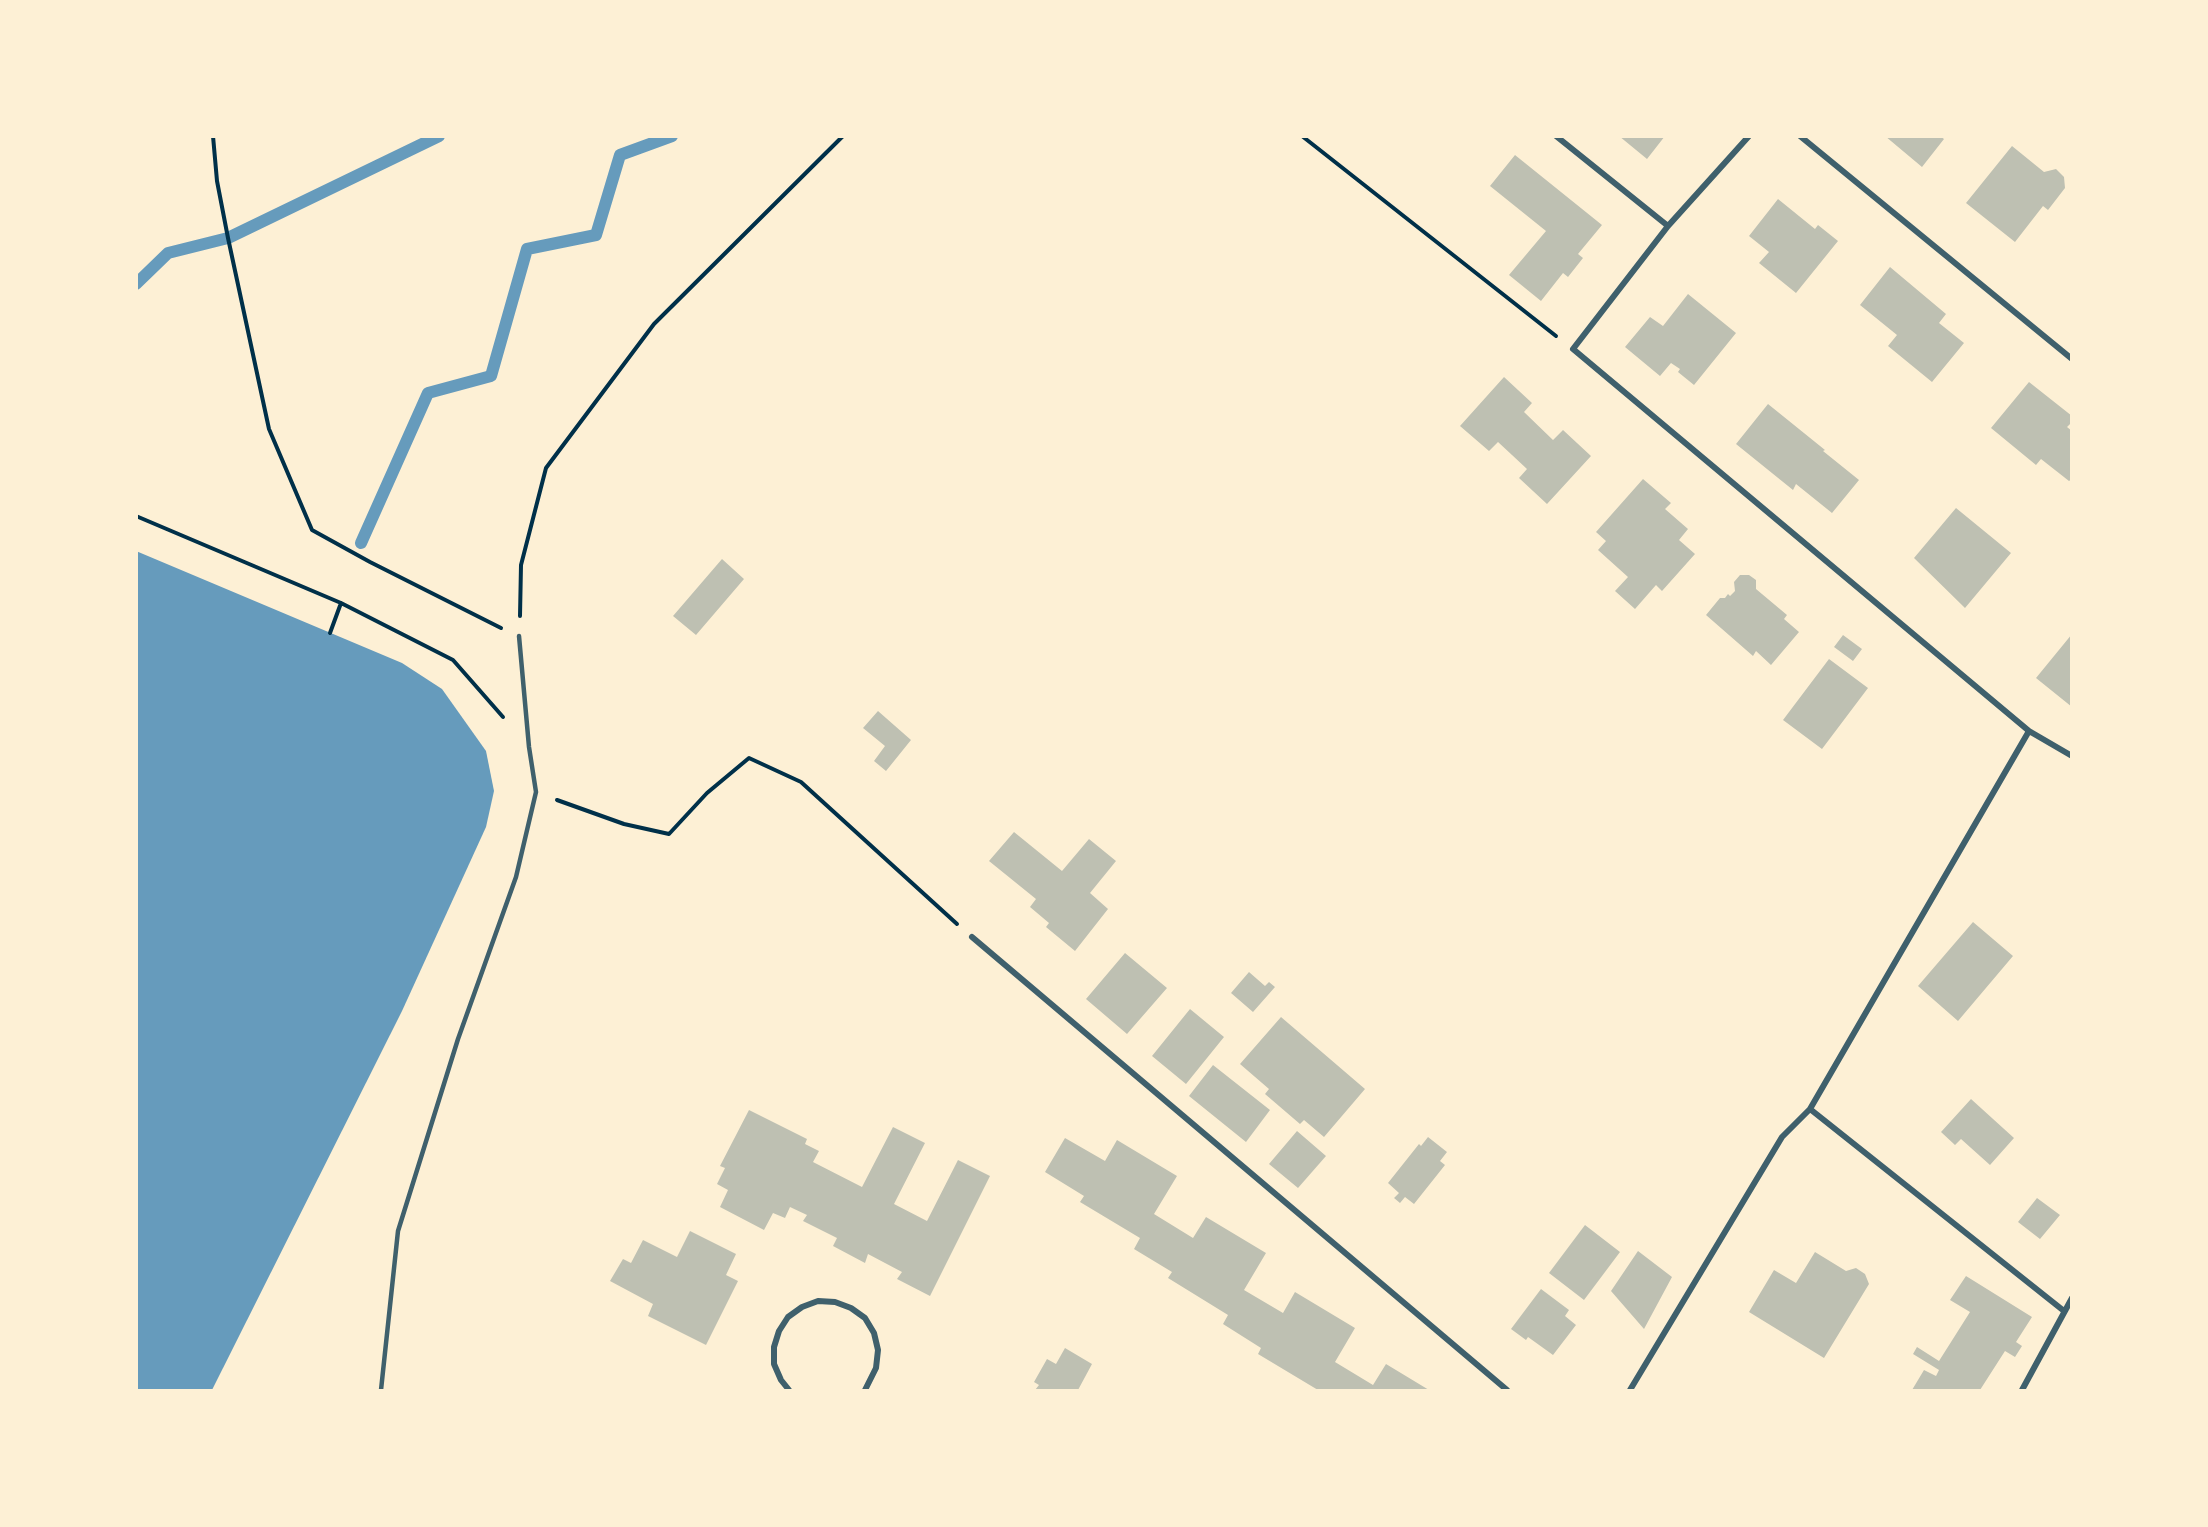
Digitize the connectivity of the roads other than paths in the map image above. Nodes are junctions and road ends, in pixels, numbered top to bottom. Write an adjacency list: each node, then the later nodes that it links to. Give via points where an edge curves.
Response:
1 (1556, 136): 4 (street)
2 (1749, 136): 4 (street)
3 (1800, 136): 5 (street)
4 (1668, 226): 7 (street, via 1573,349)
5 (2072, 359)
6 (519, 636): 13 (lane, via 528,747 536,792 516,877 458,1039 398,1231)
7 (2029, 731): 8 (street); 10 (street)
8 (2072, 756)
9 (972, 937): 16 (street)
10 (1810, 1109): 12 (street); 17 (street, via 1782,1137)
11 (2072, 1298): 12 (street)
12 (2064, 1311): 18 (street)
13 (381, 1390)
14 (789, 1390): 15 (street, via 774,1364 779,1331 802,1306 818,1301 852,1308 874,1332 876,1368)
15 (865, 1390)
16 (1508, 1390)
17 (1630, 1390)
18 (2022, 1390)

